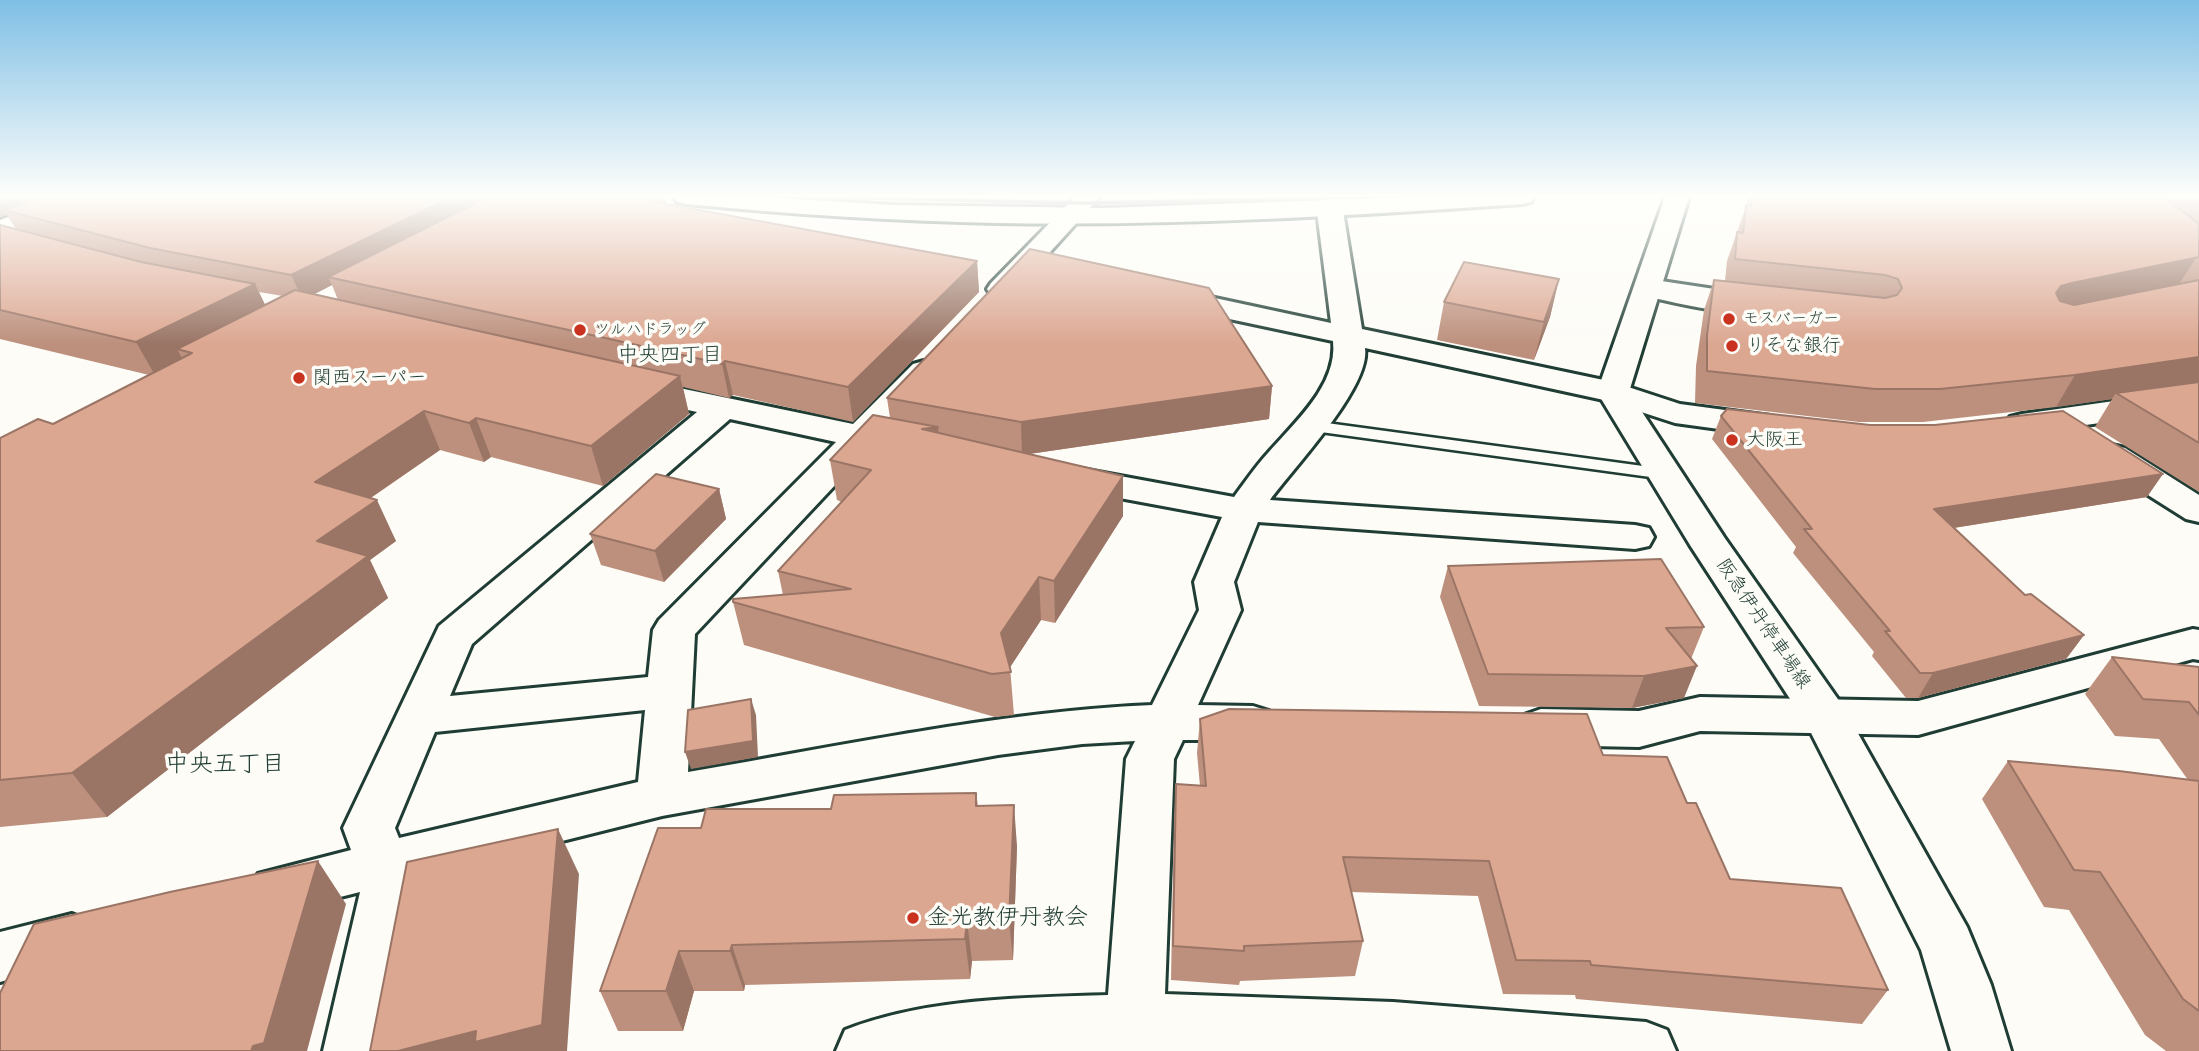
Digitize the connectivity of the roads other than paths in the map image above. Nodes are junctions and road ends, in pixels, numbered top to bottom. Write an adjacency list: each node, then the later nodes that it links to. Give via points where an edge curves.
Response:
1 (1052, 246): 7 (street, via 1037,268)
2 (1338, 246): 8 (street)
3 (1661, 246): 4 (street)
4 (1648, 288): 6 (street); 11 (street)
5 (1146, 292): 8 (street)
6 (1793, 308)
7 (976, 316)
8 (1348, 337): 11 (street); 15 (street, via 1350,354 1339,384)
9 (947, 346): 18 (street)
10 (601, 381): 13 (street)
11 (1613, 392): 17 (street, via 1675,413); 21 (street, 阪急伊丹停車場線)
12 (2199, 399): 14 (street)
13 (721, 409): 18 (street); 27 (street, via 454,636)
14 (2056, 420): 16 (street); 23 (street)
15 (1312, 426): 21 (lane); 22 (street)
16 (1990, 428)
17 (1797, 429)
18 (861, 438): 19 (street); 26 (street, via 674,630)
19 (943, 453)
20 (1039, 471): 22 (street)
21 (1665, 474): 28 (street, 阪急伊丹停車場線)
22 (1244, 510): 24 (street); 29 (street, via 1214,582 1220,610)
23 (2199, 511)
24 (1635, 537)
25 (2199, 645): 28 (street, via 1918,718)
26 (669, 691): 27 (street); 32 (street)
27 (419, 716): 33 (street, via 369,828)
28 (1826, 718): 31 (street, via 1700,714 1639,729); 41 (street, 阪急伊丹停車場線, via 1947,945)
29 (1168, 722): 30 (street); 32 (street, via 1082,726 998,737); 37 (street, via 1150,759)
30 (1292, 724)
31 (1500, 727)
32 (662, 796): 33 (street)
33 (383, 865): 34 (street); 38 (street, via 389,883)
34 (238, 900)
35 (119, 928): 36 (street)
36 (0, 957)
37 (1135, 1021): 39 (street, via 968,1031); 40 (street, via 1356,1028)
38 (352, 1051)
39 (866, 1051)
40 (1646, 1051)
41 (1981, 1051)

